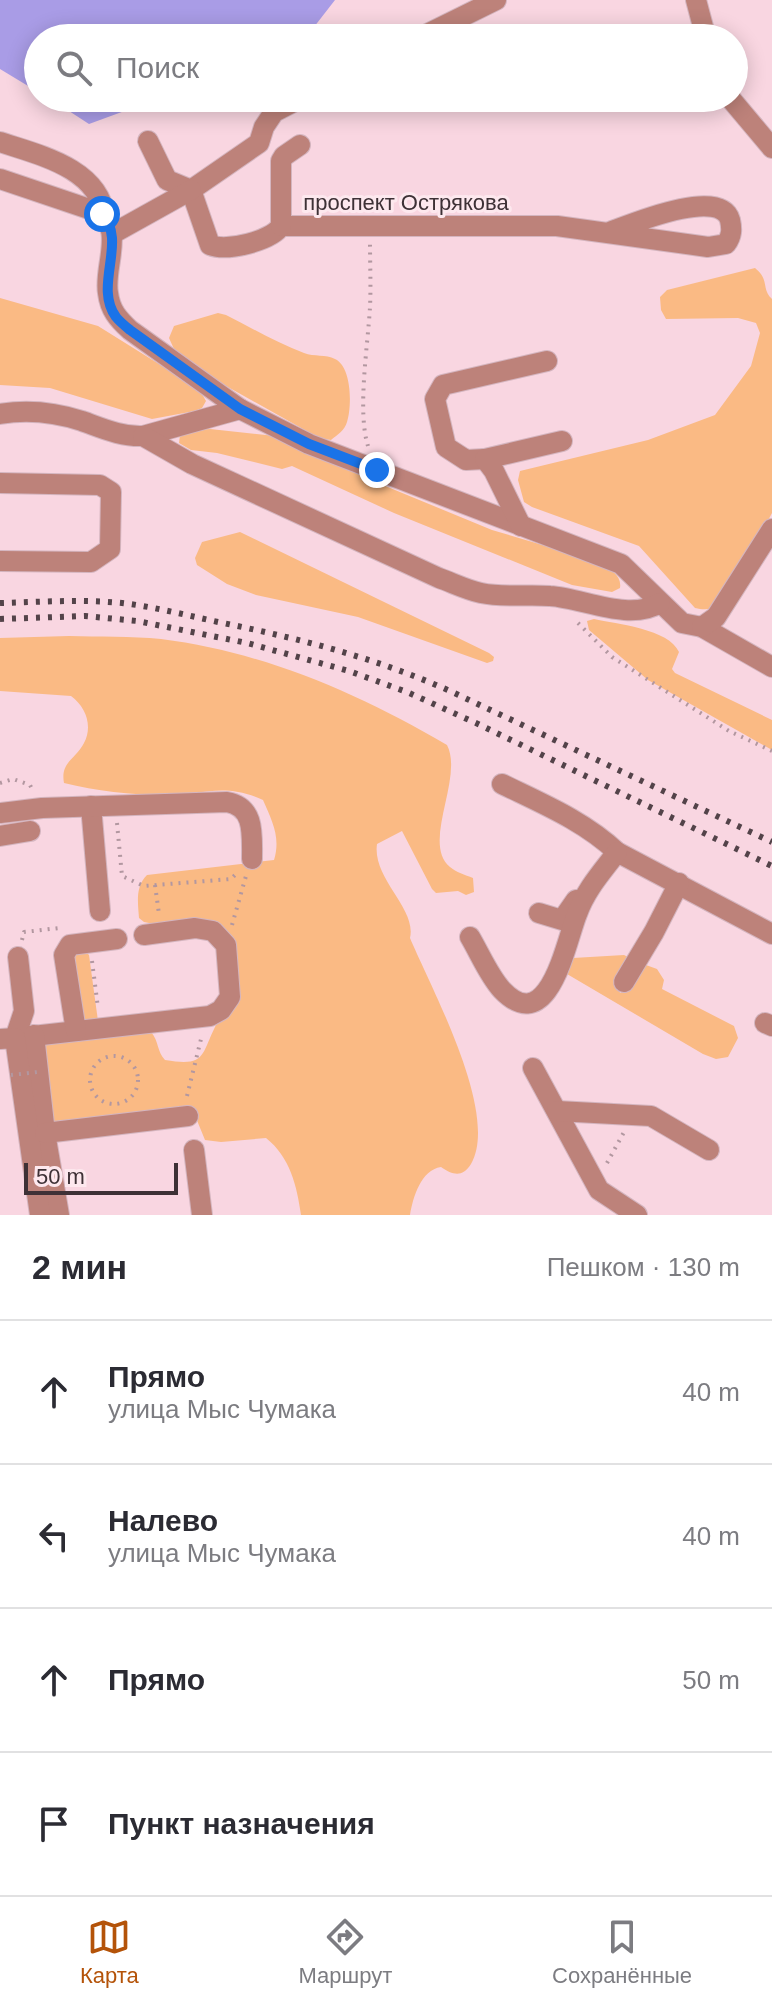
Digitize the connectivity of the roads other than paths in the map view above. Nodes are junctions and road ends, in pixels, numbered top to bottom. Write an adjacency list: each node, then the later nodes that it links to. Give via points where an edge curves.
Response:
1 (496, 0): 3 (street)
2 (696, 0): 4 (street)
3 (447, 24)
4 (702, 24)
5 (274, 112): 12 (street, via 259,143)
6 (742, 112): 10 (street)
7 (148, 141): 12 (street, via 167,180)
8 (0, 142): 13 (street, via 58,161 90,183)
9 (300, 145): 14 (street, via 281,161)
10 (772, 148)
11 (0, 179): 13 (street, via 95,211)
12 (191, 190): 13 (street); 14 (street, проспект Острякова, via 210,245 244,245)
13 (109, 225): 17 (street, via 107,290 115,316)
14 (281, 226): 15 (street, проспект Острякова, via 557,226)
15 (607, 233): 15 (street, проспект Острякова, via 708,247 726,244 731,225 720,207 704,206)
16 (547, 361): 21 (street, via 443,385 435,399 446,447 466,460)
17 (240, 409): 19 (street); 23 (street, via 309,444)
18 (0, 414): 19 (street, via 35,410 128,437)
19 (143, 436): 26 (street, via 192,464 480,593 551,596 633,610)
20 (562, 441): 21 (street)
21 (485, 459): 23 (street)
22 (0, 483): 25 (street, via 100,485 111,492 110,549 91,562)
23 (521, 526): 26 (street, via 621,564)
24 (772, 529): 27 (street, via 716,617)
25 (0, 561)
26 (660, 603): 27 (street, via 682,623)
27 (702, 627): 28 (street)
28 (772, 667)
29 (502, 784): 34 (street, via 582,823)
30 (91, 806): 31 (street); 35 (street, via 240,804 249,820); 38 (street)
31 (0, 813)
32 (30, 831): 33 (street)
33 (0, 836)
34 (617, 852): 36 (street); 37 (street)
35 (252, 859)
36 (679, 883): 41 (street); 45 (street)
37 (588, 890): 39 (street, via 562,920); 42 (street, via 558,973 535,1002 515,1001 501,988)
38 (100, 911)
39 (539, 913)
40 (153, 934): 46 (street, via 195,928 213,931 226,945 230,997 221,1010 210,1016)
41 (772, 934)
42 (470, 937)
43 (117, 939): 46 (street, via 70,945 64,955)
44 (18, 957): 47 (street, via 24,1011)
45 (624, 982)
46 (76, 1031): 47 (street)
47 (16, 1037): 51 (street, via 38,1072); 54 (street)
48 (533, 1068): 49 (street)
49 (557, 1111): 53 (street, via 651,1116); 57 (street, via 599,1190)
50 (188, 1116): 51 (street)
51 (45, 1133): 55 (street)
52 (194, 1150): 56 (street)
53 (709, 1150)
54 (40, 1215)
55 (59, 1215)
56 (202, 1215)
57 (637, 1215)

